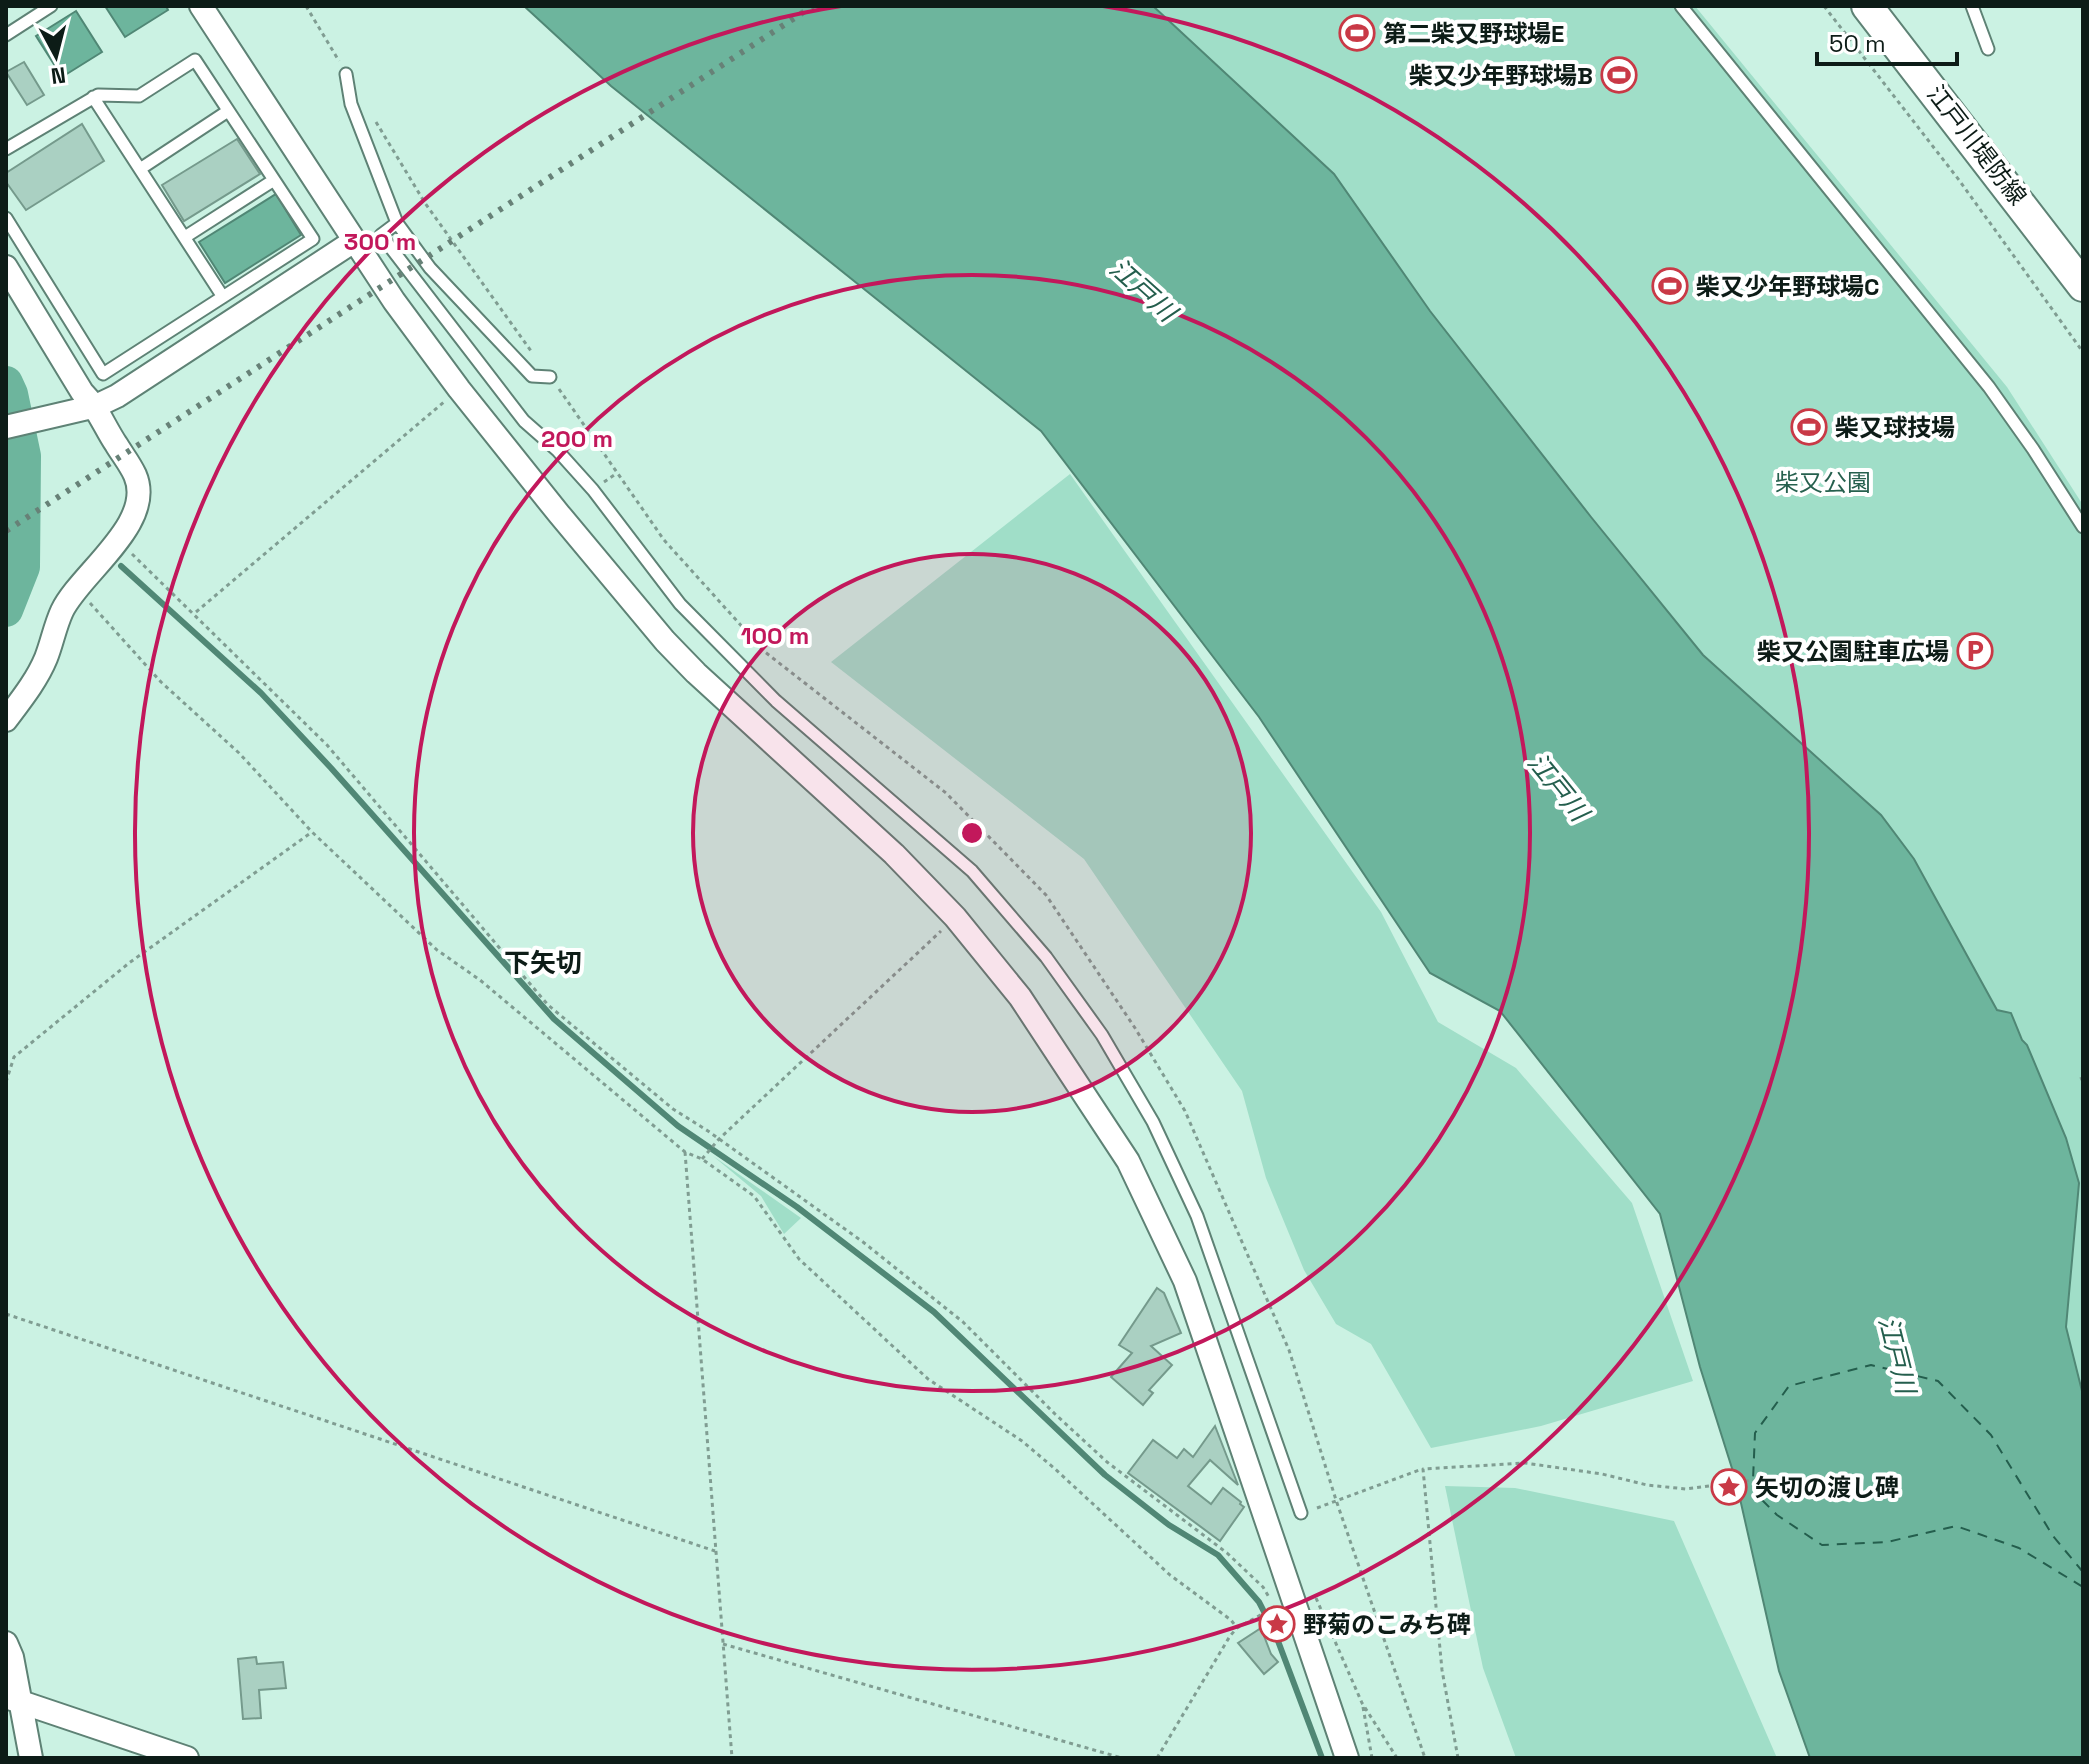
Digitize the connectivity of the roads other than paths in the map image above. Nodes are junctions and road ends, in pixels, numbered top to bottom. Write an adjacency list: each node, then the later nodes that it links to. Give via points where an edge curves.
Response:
1 (51, 6): 6 (lane)
2 (201, 6): 18 (street)
3 (1681, 6): 25 (lane, via 1989,387)
4 (1867, 6): 20 (main road, 江戸川堤防線)
5 (1972, 6): 7 (lane)
6 (6, 35)
7 (1988, 49)
8 (346, 74): 15 (lane, via 351,104)
9 (93, 97): 10 (lane, via 139,96 195,60); 11 (lane); 12 (lane)
10 (228, 111): 12 (lane); 13 (lane)
11 (6, 149)
12 (140, 169): 17 (lane)
13 (274, 180): 17 (lane); 21 (lane, via 313,239)
14 (6, 218): 21 (lane, via 103,374)
15 (397, 223): 16 (lane); 22 (lane, via 430,268 532,376)
16 (381, 235): 18 (lane); 27 (lane, via 524,421 593,490 680,604 776,701 972,871 1046,957 1102,1035 1153,1122 1197,1216)
17 (185, 237): 21 (lane)
18 (354, 241): 23 (street); 32 (street, via 459,389 665,641 955,917 1020,997 1084,1090 1128,1161 1185,1281)
19 (6, 267): 23 (street, via 82,392)
20 (2083, 286)
21 (223, 297)
22 (550, 377)
23 (96, 406): 24 (street); 26 (street, via 136,477 133,514 118,543 62,611 45,661)
24 (6, 427)
25 (2083, 527)
26 (6, 720)
27 (1301, 1513)
28 (6, 1643): 29 (street)
29 (14, 1699): 30 (street); 31 (street)
30 (31, 1758)
31 (187, 1758)
32 (1347, 1758)

